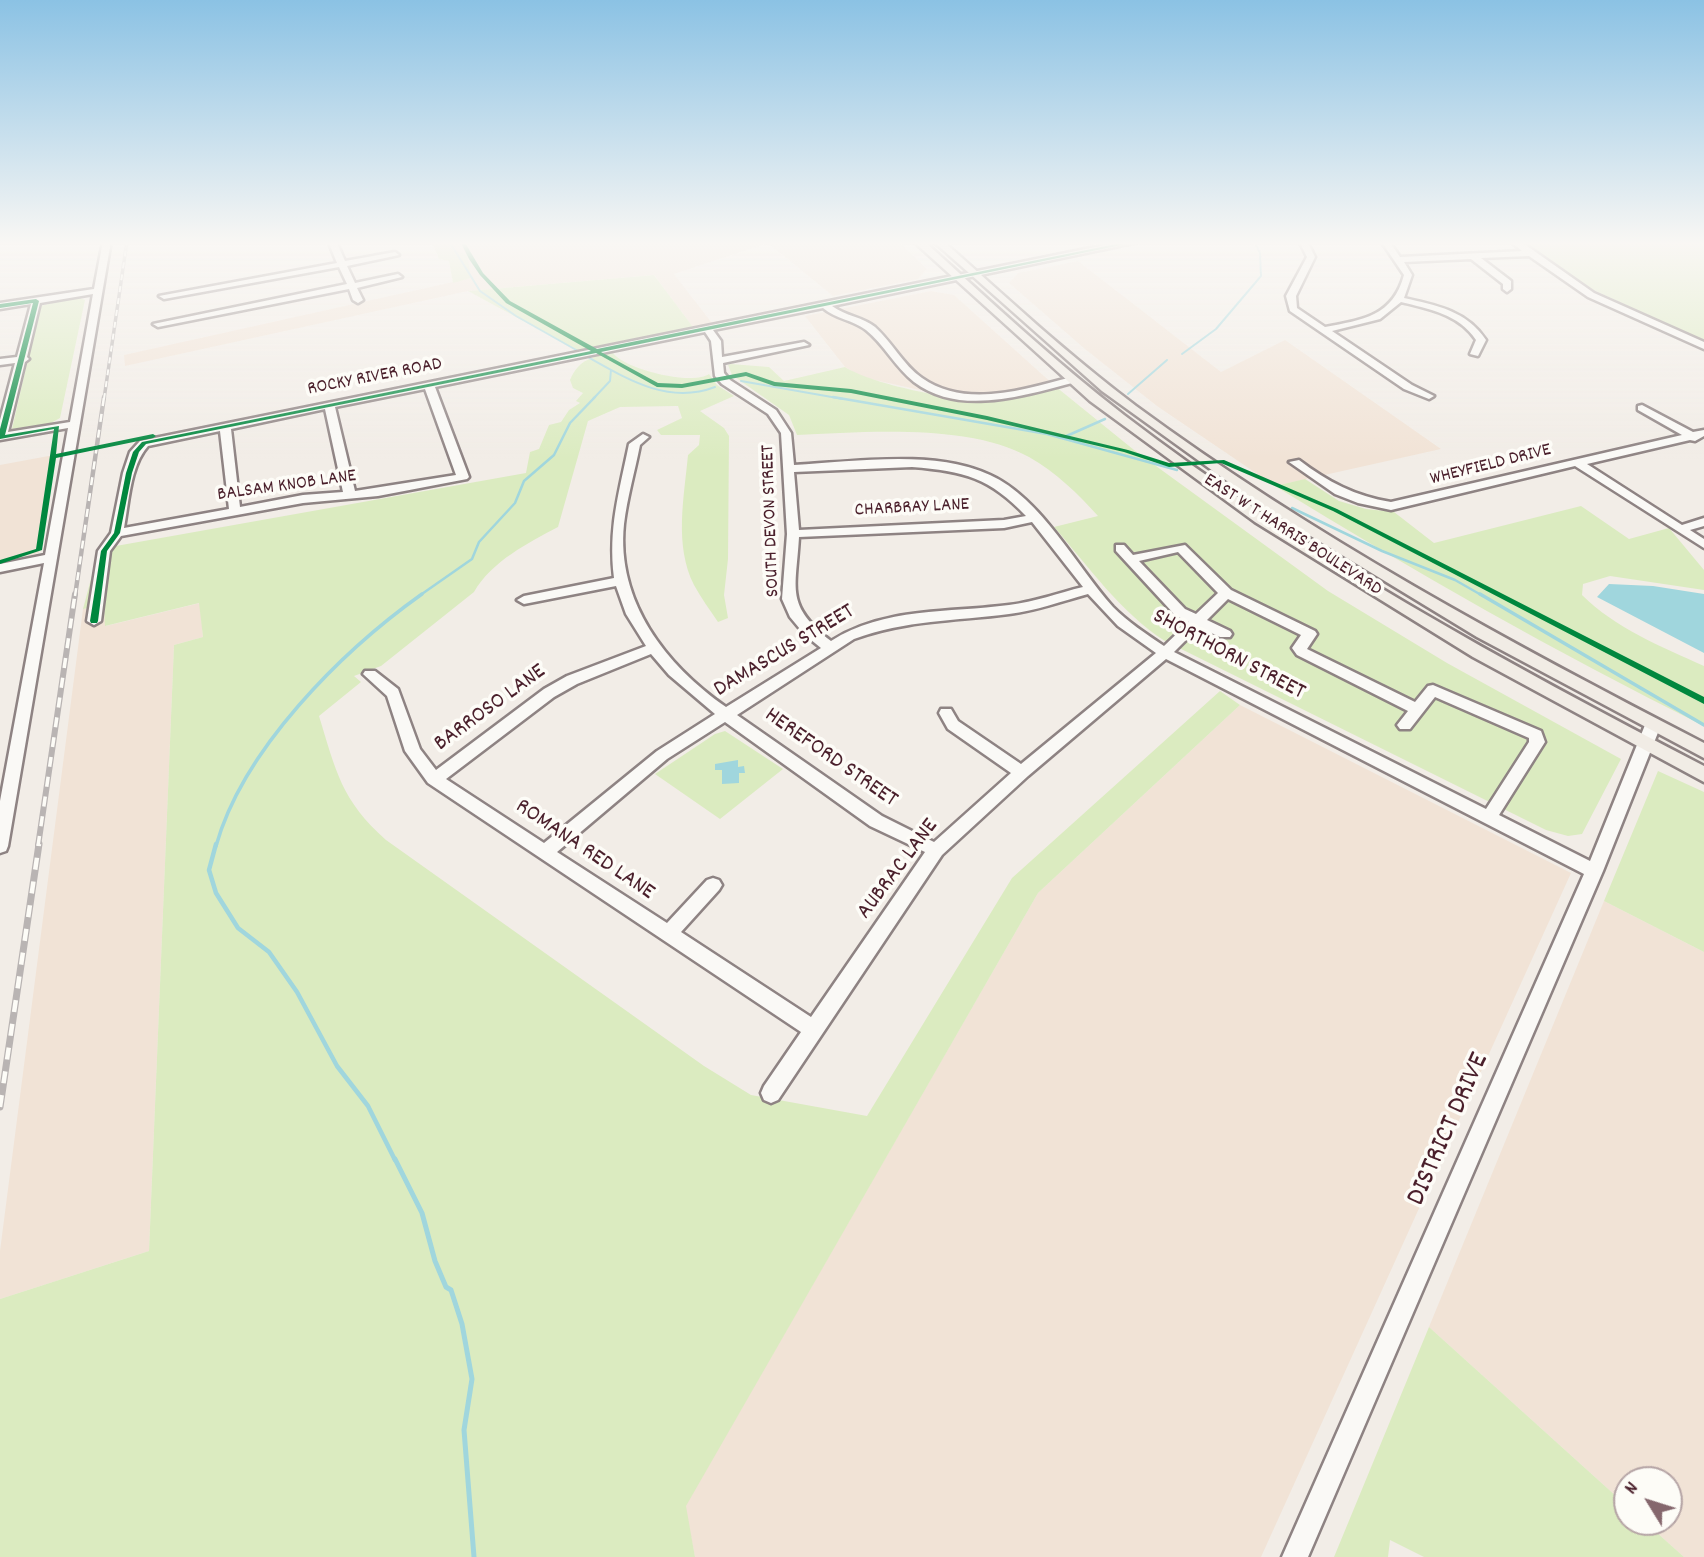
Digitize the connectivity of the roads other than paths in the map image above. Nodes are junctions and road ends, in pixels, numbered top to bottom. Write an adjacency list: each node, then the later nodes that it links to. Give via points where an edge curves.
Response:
1 (33, 314): 20 (street)
2 (94, 314): 28 (street)
3 (195, 314): 13 (street)
4 (212, 314): 13 (street)
5 (781, 314): 15 (street, ROCKY RIVER ROAD)
6 (834, 314): 23 (street, via 869,327 915,377 937,390 993,397)
7 (998, 314): 23 (main road, EAST W T HARRIS BOULEVARD)
8 (1021, 314): 65 (main road, EAST W T HARRIS BOULEVARD, via 1105,387 1248,490)
9 (1302, 314): 16 (street)
10 (1382, 314): 16 (street)
11 (1449, 314): 19 (street, via 1466,322 1481,340)
12 (1632, 314): 18 (street)
13 (195, 317): 14 (street)
14 (158, 324)
15 (707, 328): 21 (street, SOUTH DEVON STREET, via 716,341); 24 (street, ROCKY RIVER ROAD)
16 (1322, 330): 25 (street)
17 (804, 345): 21 (street)
18 (1704, 346)
19 (1475, 354)
20 (24, 359): 22 (street); 32 (street)
21 (717, 361): 37 (street, SOUTH DEVON STREET, via 726,382 781,422)
22 (0, 362)
23 (1072, 380): 65 (main road, EAST W T HARRIS BOULEVARD, via 1157,447 1287,536 1452,636)
24 (429, 385): 26 (street, ROCKY RIVER ROAD); 38 (street, BALSAM KNOB LANE, via 463,477)
25 (1429, 396)
26 (329, 405): 29 (street, ROCKY RIVER ROAD); 38 (street)
27 (1642, 408): 31 (street)
28 (74, 424): 32 (street); 47 (street)
29 (225, 426): 39 (street); 43 (street, ROCKY RIVER ROAD, via 144,443 136,452)
30 (1704, 433): 31 (street, WHEYFIELD DRIVE)
31 (1691, 436): 34 (street); 36 (street, WHEYFIELD DRIVE)
32 (0, 437)
33 (643, 437): 50 (street, HEREFORD STREET, via 635,444 618,523)
34 (1704, 444)
35 (1295, 462): 36 (street, WHEYFIELD DRIVE, via 1337,493 1391,506)
36 (1578, 463): 42 (street)
37 (789, 469): 40 (street, SHORTHORN STREET, via 948,466 1003,487); 44 (street, SOUTH DEVON STREET)
38 (350, 495): 39 (street, BALSAM KNOB LANE)
39 (235, 511): 43 (street, BALSAM KNOB LANE)
40 (1033, 518): 44 (street, CHARBRAY LANE, via 1004,524); 51 (street, SHORTHORN STREET)
41 (1704, 522): 42 (street)
42 (1680, 529): 45 (street)
43 (117, 533): 54 (street, ROCKY RIVER ROAD, via 104,551)
44 (793, 534): 58 (street, SOUTH DEVON STREET, via 789,599 810,632)
45 (1704, 544)
46 (1120, 548): 48 (street)
47 (51, 558): 49 (street); 71 (street)
48 (1130, 559): 52 (street, via 1181,548); 55 (street, via 1180,612)
49 (0, 568)
50 (621, 581): 53 (street); 57 (street, HEREFORD STREET)
51 (1090, 589): 58 (street, DAMASCUS STREET, via 1007,610 902,619 873,626); 59 (street, SHORTHORN STREET, via 1130,630)
52 (1226, 593): 55 (street, AUBRAC LANE); 61 (street, via 1310,634 1299,648 1302,652)
53 (524, 600)
54 (94, 621)
55 (1197, 621): 56 (street); 59 (street, AUBRAC LANE)
56 (1225, 634)
57 (654, 648): 63 (street, HEREFORD STREET, via 674,672); 69 (street, BARROSO LANE, via 549,693)
58 (830, 648): 63 (street, DAMASCUS STREET)
59 (1165, 653): 67 (street, AUBRAC LANE); 70 (street, SHORTHORN STREET)
60 (370, 674): 69 (street, ROMANA RED LANE, via 393,693 413,751)
61 (1417, 709): 64 (street); 70 (street, via 1433,690 1536,735 1537,742)
62 (946, 713): 67 (street, via 953,725)
63 (725, 714): 72 (street, HEREFORD STREET, via 876,821); 73 (street, DAMASCUS STREET, via 636,775)
64 (1405, 725)
65 (1649, 734): 66 (main road, EAST W T HARRIS BOULEVARD); 68 (main road, EAST W T HARRIS BOULEVARD); 74 (street, DISTRICT DRIVE)
66 (1704, 751)
67 (1022, 772): 72 (street, AUBRAC LANE)
68 (1704, 775)
69 (434, 779): 73 (street, ROMANA RED LANE)
70 (1490, 817): 74 (street, SHORTHORN STREET)
71 (0, 846)
72 (936, 850): 77 (street, AUBRAC LANE)
73 (545, 852): 76 (street, ROMANA RED LANE)
74 (1594, 871): 79 (street, DISTRICT DRIVE)
75 (713, 885): 76 (street)
76 (668, 934): 77 (street, ROMANA RED LANE)
77 (814, 1030): 78 (street, AUBRAC LANE)
78 (771, 1093)
79 (1295, 1557)

